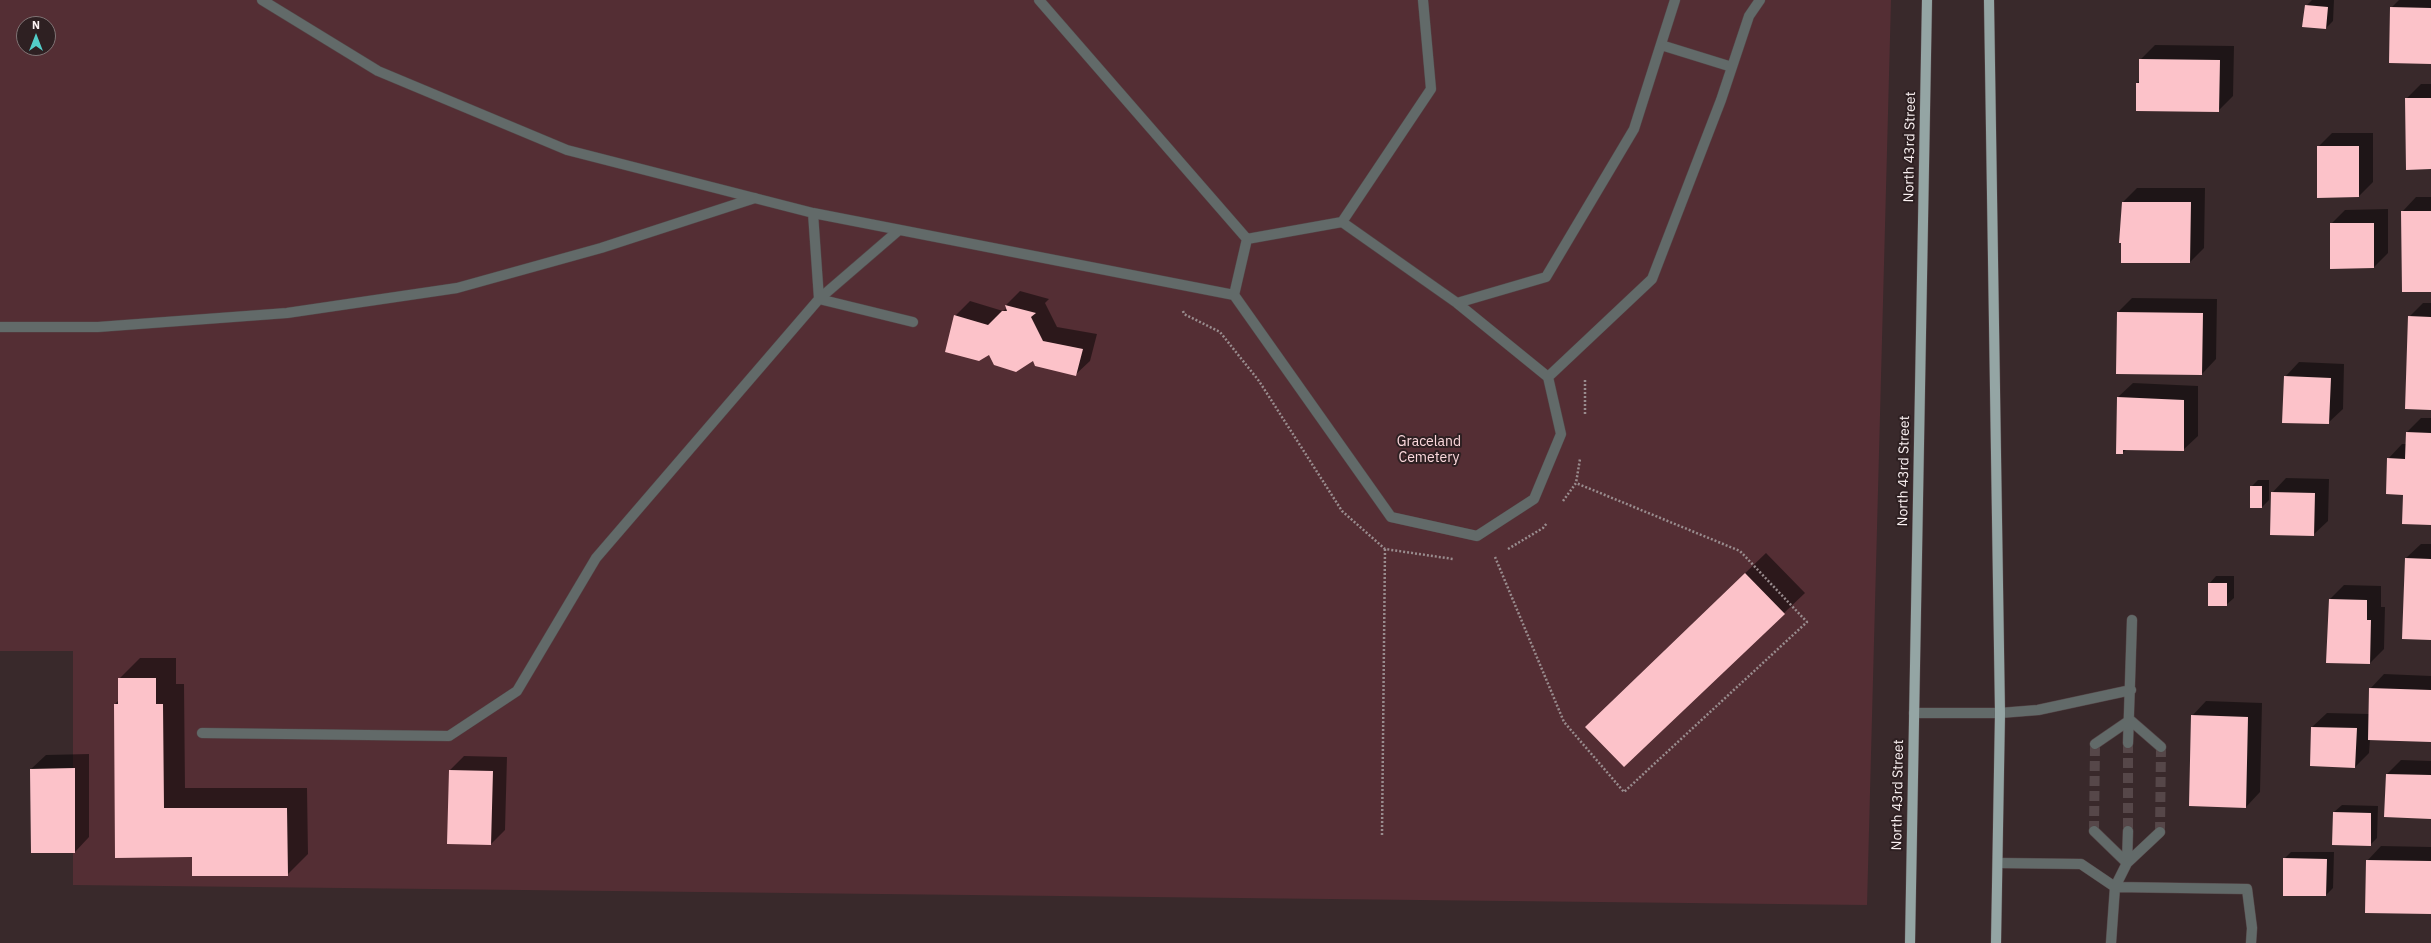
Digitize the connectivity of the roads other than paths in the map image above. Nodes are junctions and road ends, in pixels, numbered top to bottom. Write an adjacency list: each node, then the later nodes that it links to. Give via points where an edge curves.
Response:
1 (262, 0): 10 (lane, via 378,71 567,150)
2 (1039, 0): 14 (lane)
3 (1423, 0): 12 (lane, via 1431,89)
4 (1675, 0): 8 (lane)
5 (1760, 0): 9 (lane, via 1749,16)
6 (1927, 0): 23 (main road, North 43rd Street)
7 (1989, 0): 24 (main road)
8 (1661, 44): 9 (lane); 17 (lane, via 1634,128 1546,277)
9 (1732, 67): 20 (lane, via 1652,279)
10 (755, 198): 11 (lane); 19 (lane, via 601,248 457,288 287,313 98,327)
11 (814, 213): 13 (lane); 16 (lane)
12 (1342, 222): 14 (lane); 17 (lane)
13 (899, 230): 15 (lane); 16 (lane)
14 (1246, 239): 15 (lane)
15 (1234, 295): 20 (lane, via 1391,517 1477,536 1534,499 1561,434)
16 (819, 299): 18 (lane); 26 (lane, via 596,558 517,691 448,736)
17 (1457, 303): 20 (lane)
18 (913, 322)
19 (0, 327)
20 (1548, 377)
21 (2132, 620): 22 (lane)
22 (2131, 690): 24 (lane, via 2038,710); 25 (lane)
23 (1914, 713): 24 (lane); 36 (main road, North 43rd Street)
24 (2000, 713): 33 (main road)
25 (2130, 720): 27 (lane); 28 (lane); 29 (lane)
26 (202, 733)
27 (2128, 743)
28 (2095, 744)
29 (2161, 747)
30 (2128, 831): 34 (lane)
31 (2094, 832): 34 (lane)
32 (2160, 832): 34 (lane)
33 (1998, 863): 35 (lane, via 2081,864); 37 (main road)
34 (2127, 863): 35 (lane)
35 (2115, 887): 38 (lane); 39 (lane, via 2246,888 2252,928)
36 (1910, 943)
37 (1996, 943)
38 (2111, 943)
39 (2251, 943)

